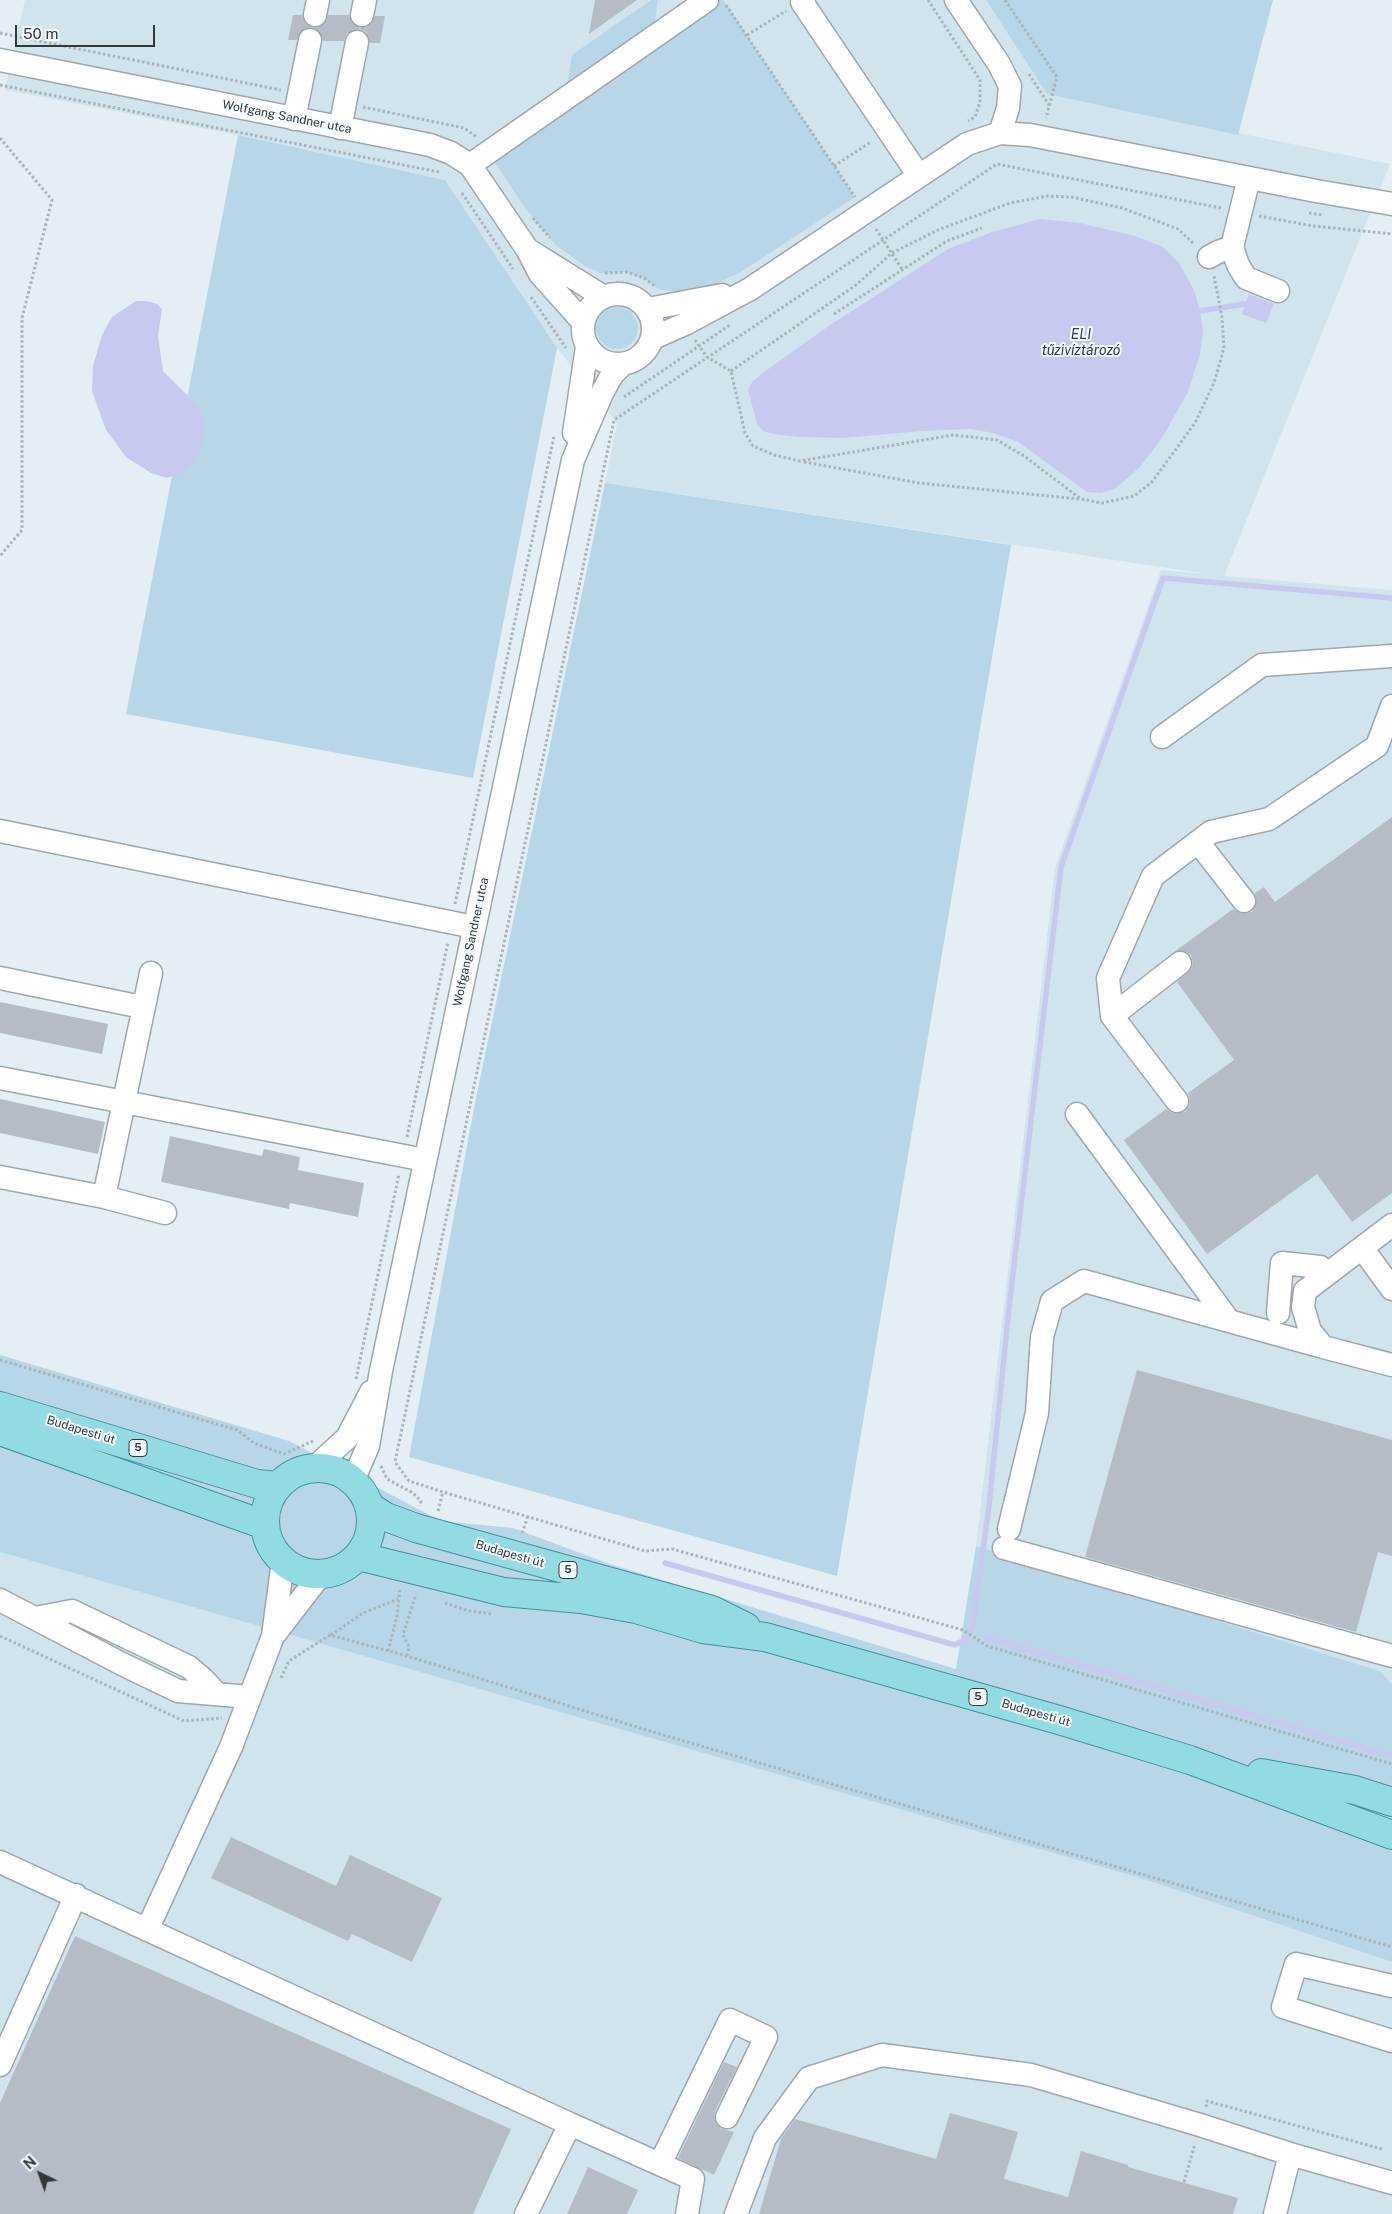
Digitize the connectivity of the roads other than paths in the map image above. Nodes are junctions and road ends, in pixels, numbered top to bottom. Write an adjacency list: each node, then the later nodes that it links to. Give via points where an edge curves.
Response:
1 (707, 0): 10 (street)
2 (956, 0): 9 (street, via 1010,86 1008,108)
3 (803, 1): 11 (street)
4 (310, 40): 7 (street)
5 (357, 42): 8 (street)
6 (0, 60): 7 (street, Wolfgang Sandner utca)
7 (294, 118): 8 (street, Wolfgang Sandner utca)
8 (340, 128): 10 (street, Wolfgang Sandner utca, via 430,145)
9 (1000, 133): 11 (street, via 967,144); 12 (street, via 1030,135)
10 (470, 165): 15 (street, Wolfgang Sandner utca)
11 (919, 176): 20 (street, via 750,289)
12 (1249, 178): 13 (street); 14 (street)
13 (1392, 204)
14 (1232, 247): 16 (street); 17 (street, via 1246,278)
15 (527, 249): 18 (street, Wolfgang Sandner utca); 21 (street, Wolfgang Sandner utca, via 540,274)
16 (1209, 257)
17 (1278, 291)
18 (604, 297): 19 (street, via 616,293 628,295 640,300); 21 (street, via 587,311)
19 (648, 310): 20 (street); 22 (street, via 652,318)
20 (683, 314): 22 (street)
21 (583, 322): 23 (street)
22 (653, 338): 24 (street, via 642,356)
23 (579, 351): 24 (street, via 612,364); 25 (street)
24 (623, 364): 25 (street, via 602,391)
25 (573, 460): 32 (street, Wolfgang Sandner utca)
26 (1392, 656): 28 (street, via 1262,665)
27 (1392, 706): 30 (street, via 1377,746 1269,819 1210,832)
28 (1162, 737)
29 (0, 831): 32 (street)
30 (1198, 842): 31 (street); 37 (street, via 1153,876 1108,978)
31 (1244, 901)
32 (474, 927): 42 (street, Wolfgang Sandner utca)
33 (1180, 962): 37 (street)
34 (151, 973): 36 (street)
35 (0, 978): 36 (street)
36 (142, 1006): 40 (street)
37 (1112, 1016): 39 (street)
38 (0, 1078): 40 (street)
39 (1177, 1100)
40 (123, 1103): 42 (street); 44 (street)
41 (1077, 1114): 52 (street)
42 (425, 1160): 56 (street, Wolfgang Sandner utca)
43 (0, 1177): 44 (street)
44 (104, 1197): 45 (street)
45 (165, 1213)
46 (1392, 1225): 47 (street)
47 (1362, 1248): 48 (street); 49 (street)
48 (1326, 1274): 50 (street); 51 (street, via 1320,1267 1282,1263)
49 (1392, 1289)
50 (1305, 1291): 51 (street); 54 (street, via 1303,1307 1310,1331)
51 (1278, 1313): 53 (street)
52 (1229, 1321): 53 (street); 70 (street, via 1084,1281 1052,1301 1042,1337 1037,1413 1007,1539)
53 (1260, 1330): 54 (street)
54 (1322, 1347): 55 (street)
55 (1389, 1366)
56 (382, 1371): 59 (street, Wolfgang Sandner utca, via 347,1438); 60 (street, Wolfgang Sandner utca, via 368,1446)
57 (0, 1406): 61 (main road, Budapesti út / 5, via 257,1484)
58 (0, 1431): 63 (main road)
59 (314, 1468): 60 (main road, via 335,1470); 61 (main road, via 294,1473)
60 (353, 1481): 62 (main road, via 364,1493)
61 (278, 1486): 63 (main road, via 267,1504)
62 (370, 1508): 64 (main road, via 370,1533); 69 (main road, Budapesti út / 5, via 386,1517 427,1522 712,1610)
63 (264, 1525): 65 (main road, via 270,1545)
64 (358, 1556): 66 (main road, via 342,1569); 69 (main road, Budapesti út / 5, via 411,1579 636,1608 703,1629)
65 (283, 1562): 66 (main road, via 301,1572); 68 (street)
66 (322, 1574): 68 (street)
67 (0, 1600): 71 (street, via 178,1691)
68 (273, 1636): 71 (street)
69 (765, 1637): 72 (main road, Budapesti út / 5)
70 (1392, 1656)
71 (250, 1697): 77 (street, via 231,1747)
72 (1190, 1760): 73 (main road, Budapesti út / 5, via 1355,1790); 74 (main road, Budapesti út / 5)
73 (1392, 1802)
74 (1392, 1835)
75 (0, 1862): 76 (street)
76 (76, 1895): 77 (street); 80 (street)
77 (147, 1930): 82 (street)
78 (1392, 1986): 79 (street, via 1296,1964 1283,2008)
79 (1392, 2041)
80 (0, 2065)
81 (727, 2117): 84 (street, via 766,2037 730,2020)
82 (570, 2124): 84 (street); 86 (street)
83 (1290, 2154): 85 (street); 88 (street, via 1031,2076 882,2055 810,2078 765,2138); 89 (street)
84 (660, 2164): 87 (street, via 693,2179)
85 (1392, 2183)
86 (526, 2214)
87 (688, 2214)
88 (736, 2214)
89 (1274, 2214)

